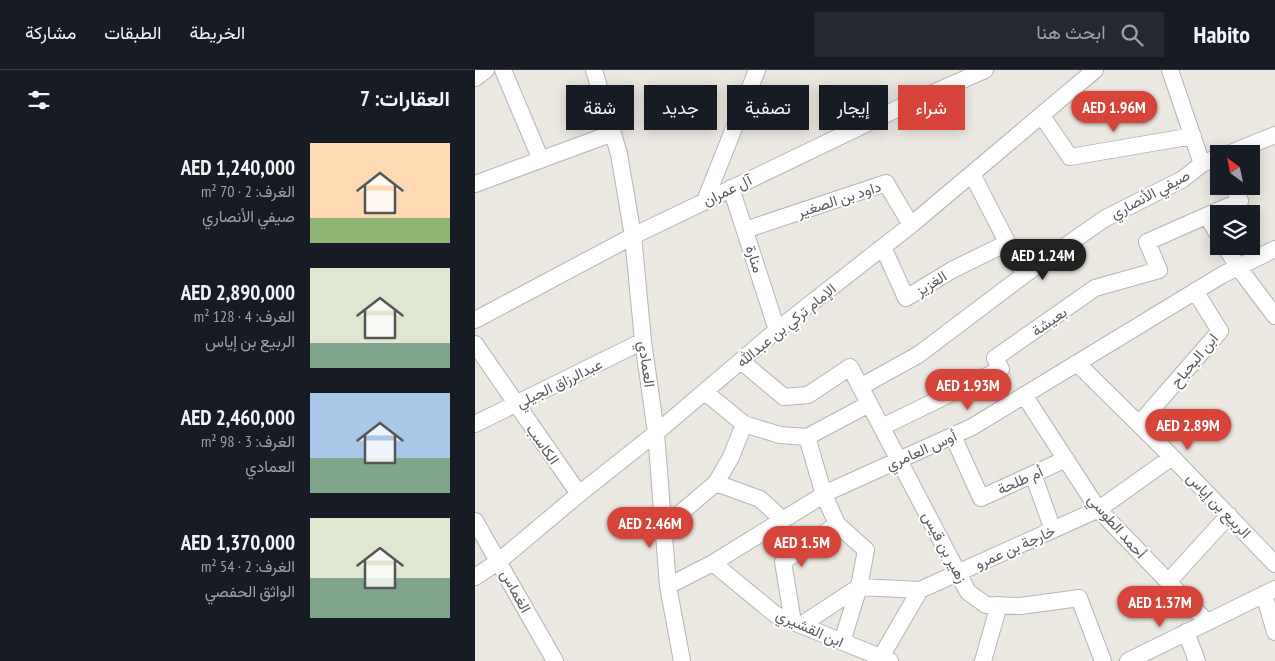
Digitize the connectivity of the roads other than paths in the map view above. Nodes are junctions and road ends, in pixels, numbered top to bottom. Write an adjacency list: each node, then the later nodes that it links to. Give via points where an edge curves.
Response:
1 (486, 70): 8 (street)
2 (503, 70): 14 (street)
3 (594, 70): 10 (street, العمادي)
4 (757, 70): 21 (street)
5 (985, 70): 19 (street, آل عمران, via 901,106)
6 (1095, 70): 9 (street, الإمام تركي بن عبدالله)
7 (1170, 70): 12 (street)
8 (475, 78)
9 (1042, 116): 12 (street, via 1070,156); 17 (street, الإمام تركي بن عبدالله)
10 (613, 133): 14 (street); 26 (street, العمادي)
11 (1275, 135): 13 (street)
12 (1193, 136): 16 (street)
13 (1250, 145)
14 (541, 160): 18 (street)
15 (1210, 161): 16 (street, صيفي الأنصاري)
16 (1202, 164): 32 (street, صيفي الأنصاري, via 1183,179 1104,219)
17 (972, 174): 24 (street, الإمام تركي بن عبدالله); 27 (street)
18 (475, 184)
19 (731, 188): 21 (street, آل عمران); 25 (street, منارة)
20 (1237, 195): 22 (street, بعيشة, via 1240,201)
21 (705, 201): 26 (street, آل عمران)
22 (1207, 216): 23 (street); 49 (street, بعيشة, via 1147,242 1159,270 1095,288 995,358 1001,369)
23 (1210, 221)
24 (911, 225): 25 (street, داود بن الصغير, via 887,183); 28 (street, الإمام تركي بن عبدالله)
25 (745, 230): 36 (street, منارة)
26 (633, 236): 35 (street, آل عمران); 37 (street, العمادي)
27 (1007, 243): 28 (street, الغزيز, via 907,298); 32 (street)
28 (883, 247): 36 (street, الإمام تركي بن عبدالله)
29 (1275, 249): 31 (street, أوس العامري)
30 (1231, 255): 31 (street)
31 (1238, 267): 33 (street, أوس العامري); 34 (street)
32 (1024, 275): 41 (street, صيفي الأنصاري, via 918,355)
33 (1195, 291): 40 (street, أوس العامري); 48 (street, ابن البحباح, via 1221,331)
34 (1275, 316)
35 (475, 320)
36 (777, 330): 39 (street, الإمام تركي بن عبدالله)
37 (643, 341): 44 (street, عبدالرزاق الجيلي); 50 (street, العمادي)
38 (475, 344): 44 (street, الكاسب)
39 (741, 361): 41 (street, زهير بن قيس, via 784,397 808,395 850,367); 42 (street, الإمام تركي بن عبدالله)
40 (1077, 363): 43 (street, أوس العامري); 48 (street, الربيع بن إياس)
41 (860, 387): 45 (street, زهير بن قيس)
42 (705, 392): 47 (street); 50 (street, الإمام تركي بن عبدالله)
43 (1024, 395): 51 (street, أوس العامري); 54 (street, أحمد الطوسي)
44 (515, 404): 46 (street, عبدالرزاق الجيلي); 58 (street, الكاسب)
45 (869, 404): 49 (street, زهير بن قيس); 52 (street)
46 (475, 424)
47 (744, 424): 52 (street, via 780,435); 57 (street, via 731,457)
48 (1139, 424): 53 (street, الربيع بن إياس)
49 (881, 427): 55 (street, زهير بن قيس)
50 (657, 433): 58 (street, الإمام تركي بن عبدالله); 65 (street, العمادي)
51 (953, 436): 55 (street, أوس العامري); 56 (street, أم طلحة, via 981,498)
52 (807, 437): 59 (street)
53 (1172, 457): 60 (street, خارجة بن عمرو); 61 (street, الربيع بن إياس)
54 (1066, 459): 56 (street, أم طلحة); 60 (street, أحمد الطوسي)
55 (899, 460): 59 (street, أوس العامري); 70 (street, زهير بن قيس)
56 (1033, 474): 66 (street)
57 (716, 482): 62 (street, via 760,499); 65 (street)
58 (579, 494): 67 (street, الإمام تركي بن عبدالله)
59 (824, 495): 62 (street, أوس العامري); 64 (street)
60 (1098, 509): 66 (street, خارجة بن عمرو); 72 (street, أحمد الطوسي)
61 (1229, 516): 69 (street, الربيع بن إياس); 72 (street)
62 (783, 520): 68 (street, أوس العامري)
63 (475, 521): 67 (street, الغماس)
64 (837, 524): 74 (street, via 866,550); 79 (street, via 783,562)
65 (664, 527): 73 (street, العمادي)
66 (1053, 530): 70 (street, خارجة بن عمرو)
67 (499, 561): 71 (street, الإمام تركي بن عبدالله); 84 (street, الغماس)
68 (713, 563): 73 (street, أوس العامري); 79 (street, ابن القشيري, via 776,615)
69 (1275, 564)
70 (958, 573): 75 (street, خارجة بن عمرو); 77 (street, زهير بن قيس, via 969,592 986,605)
71 (475, 577)
72 (1168, 582): 78 (street, أحمد الطوسي)
73 (668, 586): 85 (street, العمادي)
74 (859, 588): 75 (street); 79 (street); 82 (street)
75 (920, 590): 83 (street)
76 (1269, 592): 78 (street); 81 (street)
77 (999, 605): 86 (street); 87 (street, زهير بن قيس, via 1021,606 1079,598)
78 (1207, 622): 80 (street)
79 (797, 624): 82 (street, ابن القشيري)
80 (1186, 632): 88 (street); 89 (street)
81 (1275, 632)
82 (842, 642): 83 (street, ابن القشيري)
83 (886, 659)
84 (555, 661)
85 (682, 661)
86 (983, 661)
87 (1103, 661)
88 (1128, 661)
89 (1197, 661)

